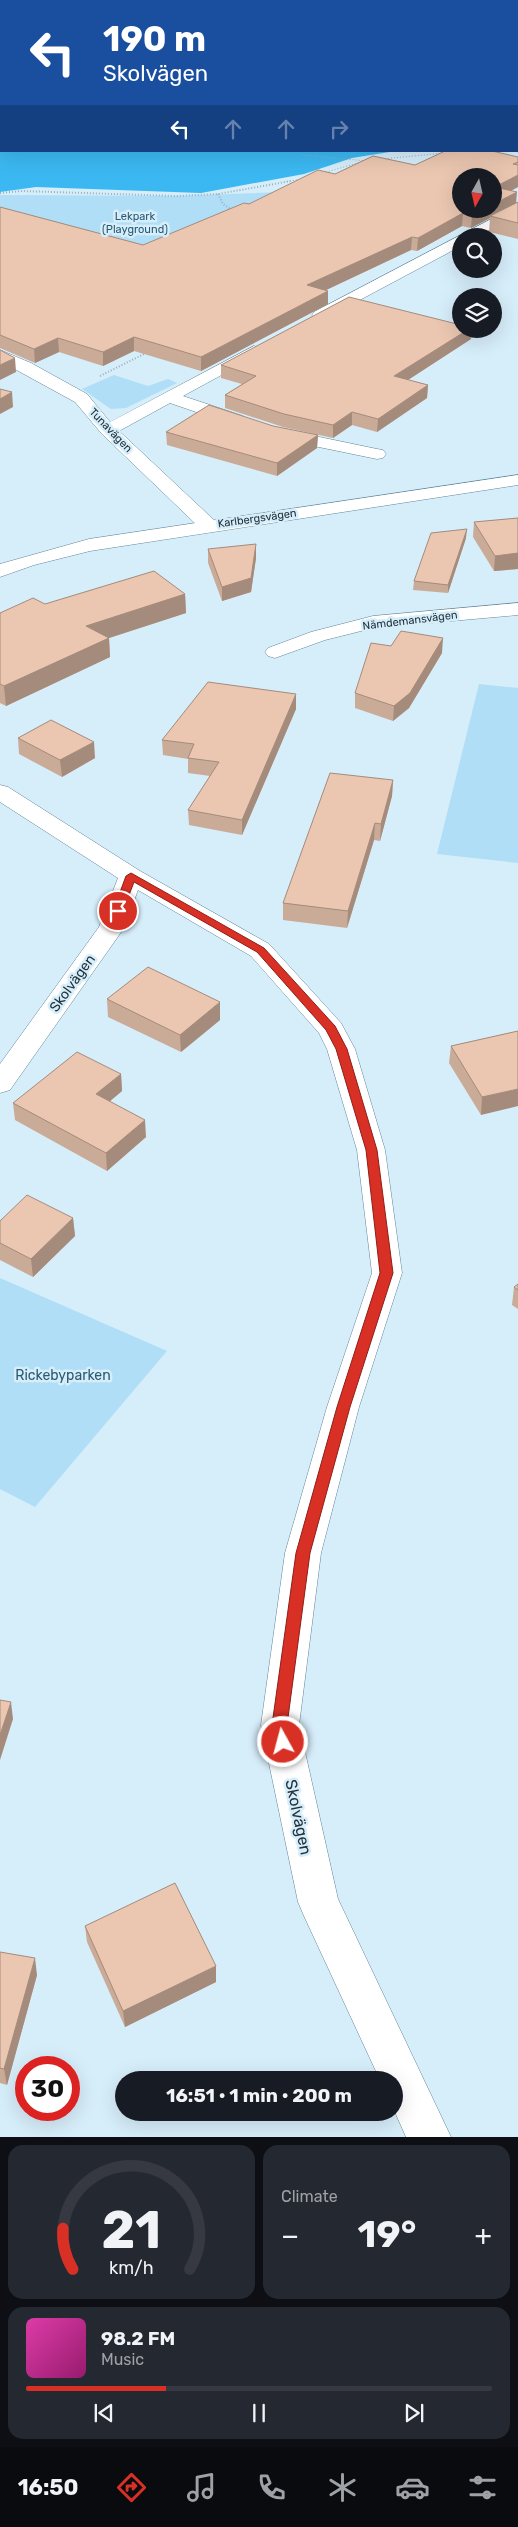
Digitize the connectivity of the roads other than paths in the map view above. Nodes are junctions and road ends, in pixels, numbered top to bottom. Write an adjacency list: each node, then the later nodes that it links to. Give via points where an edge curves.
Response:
1 (518, 210): 2 (street)
2 (483, 228)
3 (452, 245): 4 (street)
4 (308, 322)
5 (266, 344): 7 (street)
6 (0, 355): 8 (street, Tunavägen, via 81,398)
7 (168, 397): 8 (street); 9 (street, via 279,434)
8 (108, 430): 11 (street, Tunavägen)
9 (378, 454)
10 (518, 480): 11 (street, Karlbergsvägen)
11 (208, 525): 12 (street, Karlbergsvägen, via 89,544)
12 (0, 571)
13 (518, 609): 14 (street, Nämdemansvägen, via 373,622 318,636)
14 (276, 652)
15 (0, 792): 16 (street, Skolvägen)
16 (131, 876): 17 (street, Skolvägen, via 111,928); 18 (street, Skolvägen, via 260,950 331,1029 341,1049 372,1150 387,1273 343,1407 303,1553 280,1725 318,1902)
17 (0, 1084)
18 (428, 2137)

